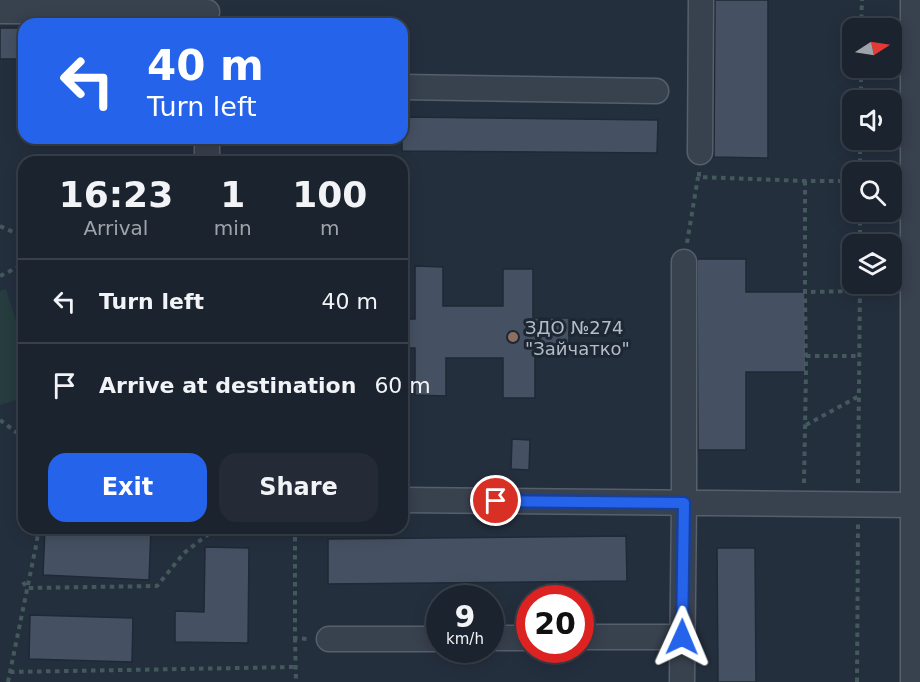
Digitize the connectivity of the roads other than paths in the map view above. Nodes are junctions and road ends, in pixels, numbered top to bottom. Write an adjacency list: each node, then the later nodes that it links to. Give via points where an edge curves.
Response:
1 (701, 0): 7 (street)
2 (913, 0): 11 (street)
3 (0, 11): 4 (street)
4 (207, 12)
5 (408, 87): 6 (street)
6 (656, 91)
7 (700, 152)
8 (684, 262): 10 (street)
9 (408, 500): 10 (street)
10 (684, 503): 11 (street); 14 (street)
11 (913, 505): 12 (street)
12 (916, 574): 18 (street)
13 (594, 637): 14 (street)
14 (682, 637): 17 (street)
15 (329, 639): 16 (street)
16 (426, 639)
17 (682, 682)
18 (913, 682)

